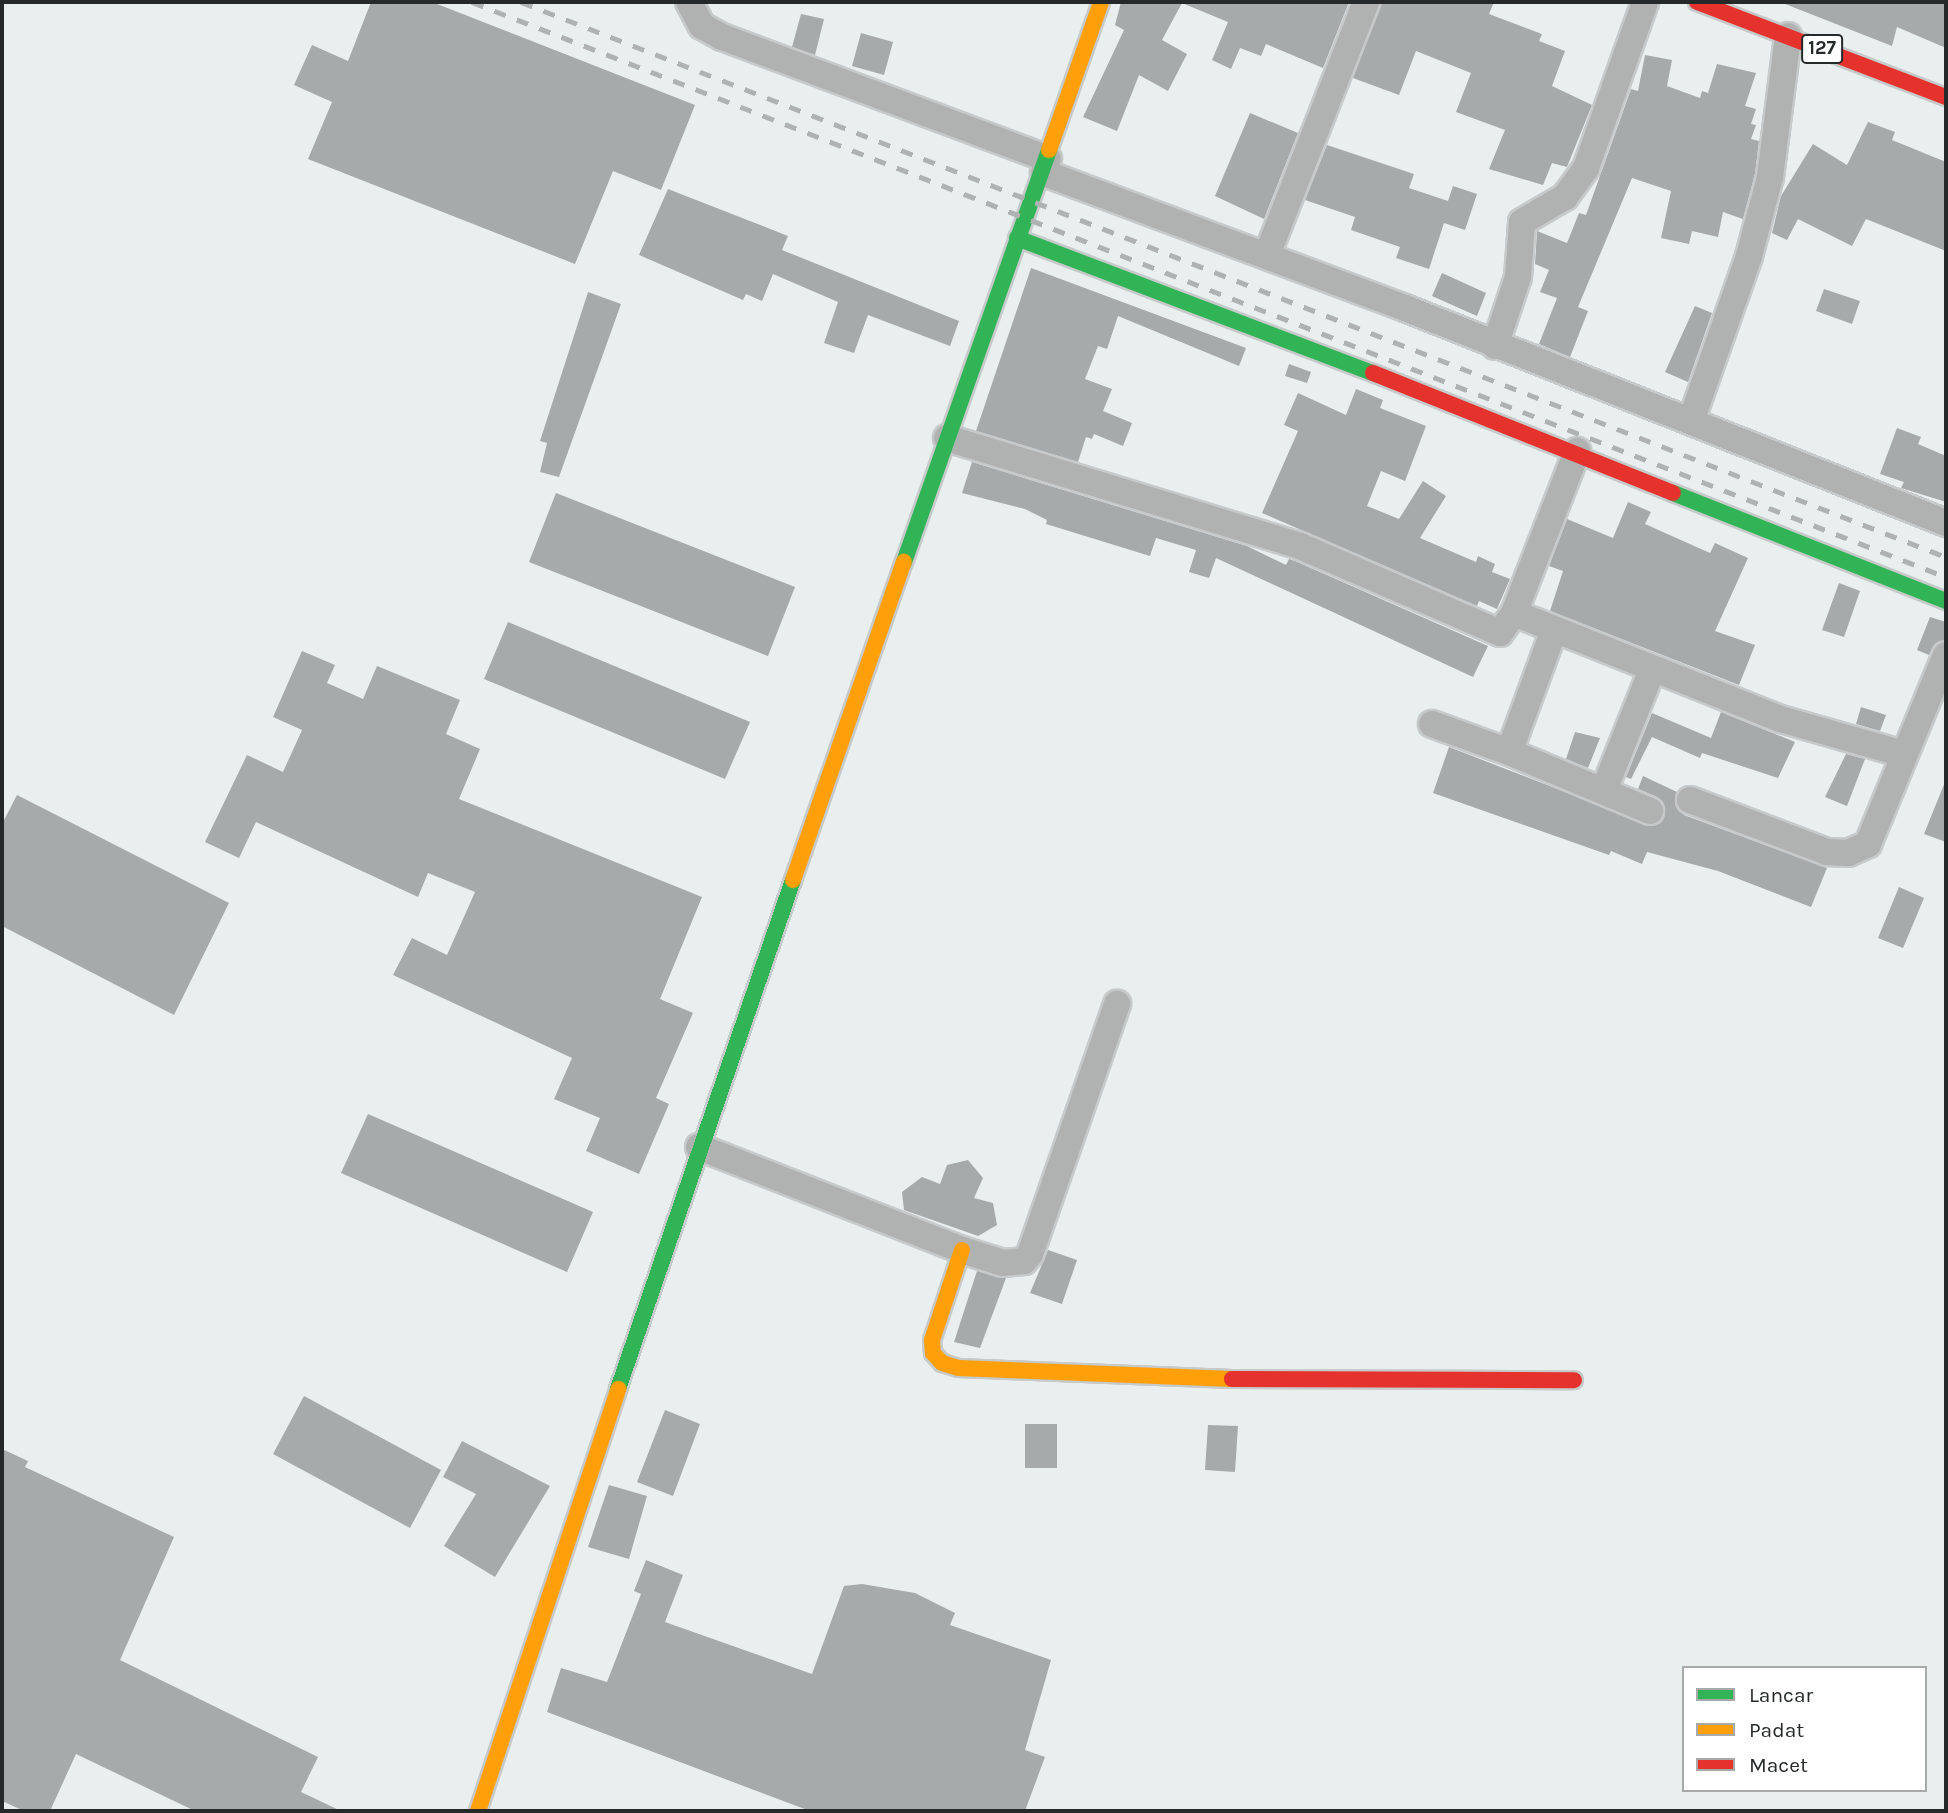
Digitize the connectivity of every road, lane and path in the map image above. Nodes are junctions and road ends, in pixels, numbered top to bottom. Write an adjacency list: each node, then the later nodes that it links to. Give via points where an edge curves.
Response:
1 (689, 2): 9 (street, via 702,26 722,37)
2 (1101, 2): 9 (main road)
3 (1366, 2): 11 (street)
4 (1645, 2): 12 (street, via 1586,169 1564,197 1522,222 1518,277)
5 (1697, 2): 6 (main road, 127)
6 (1746, 11): 7 (main road, 127)
7 (1788, 36): 8 (main road, 127); 13 (street, via 1770,177 1742,280)
8 (1946, 97)
9 (1046, 166): 10 (main road); 11 (street)
10 (1017, 238): 14 (main road); 15 (main road)
11 (1267, 255): 12 (street)
12 (1495, 346): 13 (street)
13 (1691, 421): 16 (street)
14 (947, 438): 18 (street, via 1300,545 1495,632 1503,631); 29 (main road)
15 (1577, 451): 17 (main road, via 1740,523); 18 (street)
16 (1946, 523)
17 (1946, 601)
18 (1514, 613): 19 (street)
19 (1554, 630): 21 (street); 23 (street)
20 (1946, 655): 24 (street)
21 (1652, 670): 24 (street, via 1782,719); 25 (street)
22 (1432, 724): 23 (street)
23 (1509, 752): 25 (street)
24 (1904, 754): 26 (street, via 1875,835 1868,844 1848,853 1827,852)
25 (1604, 790): 27 (street)
26 (1690, 800)
27 (1650, 811)
28 (1117, 1004): 30 (street, via 1030,1254 1024,1261 1003,1263)
29 (699, 1147): 30 (street); 32 (main road)
30 (962, 1250): 31 (main road, via 932,1340 933,1353 942,1363 958,1368 1182,1379)
31 (1574, 1380)
32 (478, 1811)

